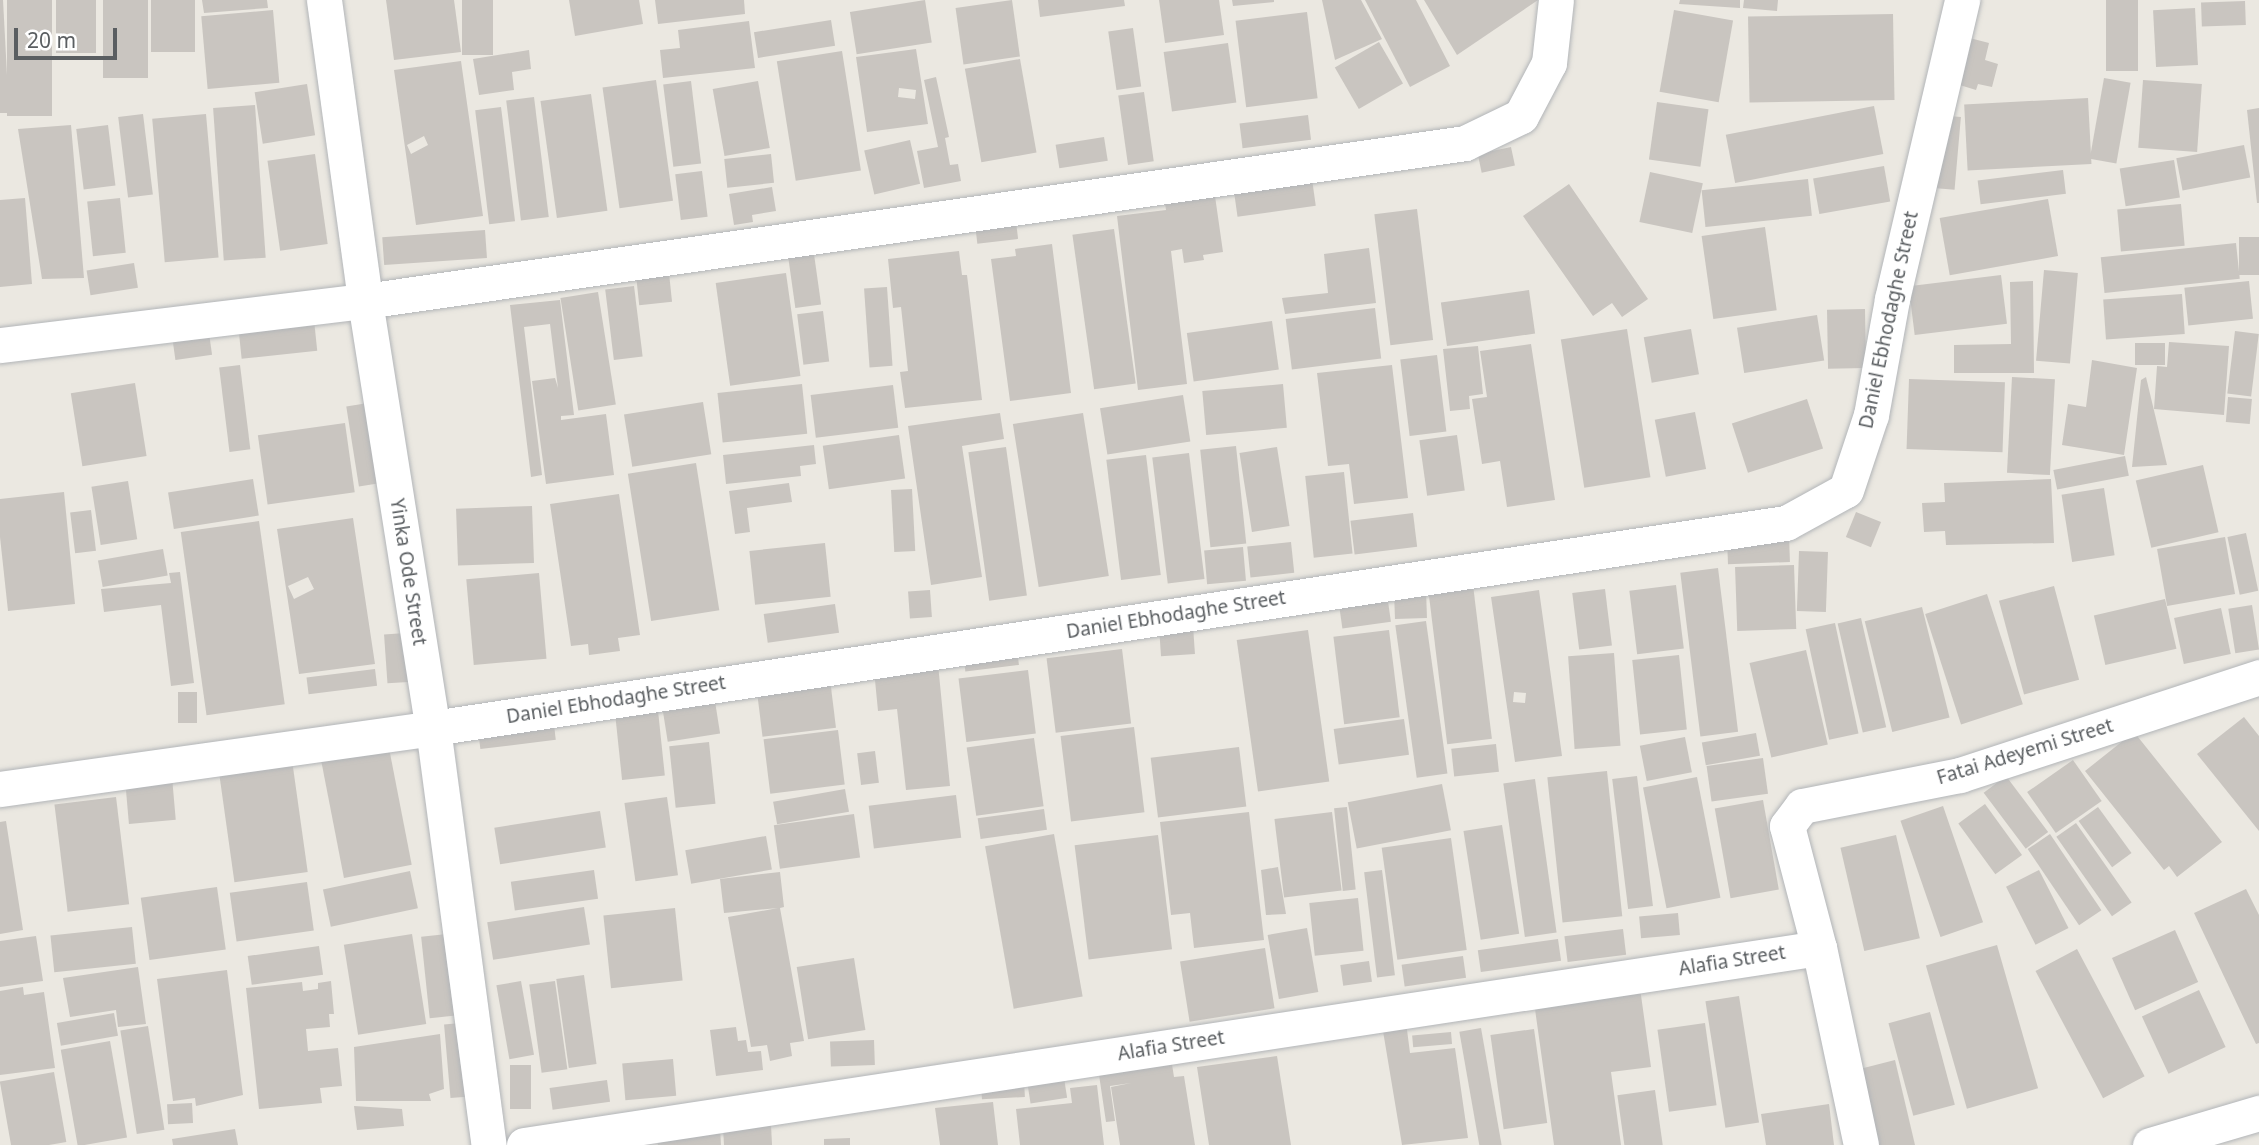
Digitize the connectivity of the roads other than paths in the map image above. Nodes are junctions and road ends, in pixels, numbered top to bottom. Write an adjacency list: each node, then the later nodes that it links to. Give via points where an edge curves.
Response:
1 (324, 0): 4 (street, Yinka Ode Street)
2 (1556, 0): 4 (street, via 1549,63 1521,116 1465,143)
3 (1962, 0): 7 (street, Daniel Ebhodaghe Street, via 1892,299 1871,415 1851,477 1846,490 1786,523)
4 (365, 301): 5 (street); 7 (street, Yinka Ode Street)
5 (0, 345)
6 (2259, 677): 9 (street, Fatai Adeyemi Street, via 1960,775 1802,806 1787,826)
7 (433, 728): 8 (street, Daniel Ebhodaghe Street); 11 (street, Yinka Ode Street)
8 (0, 789)
9 (1819, 948): 12 (street, Alafia Street); 13 (street, Fatai Adeyemi Street)
10 (2259, 1113): 14 (street)
11 (489, 1145)
12 (524, 1145)
13 (1861, 1145)
14 (2150, 1145)

